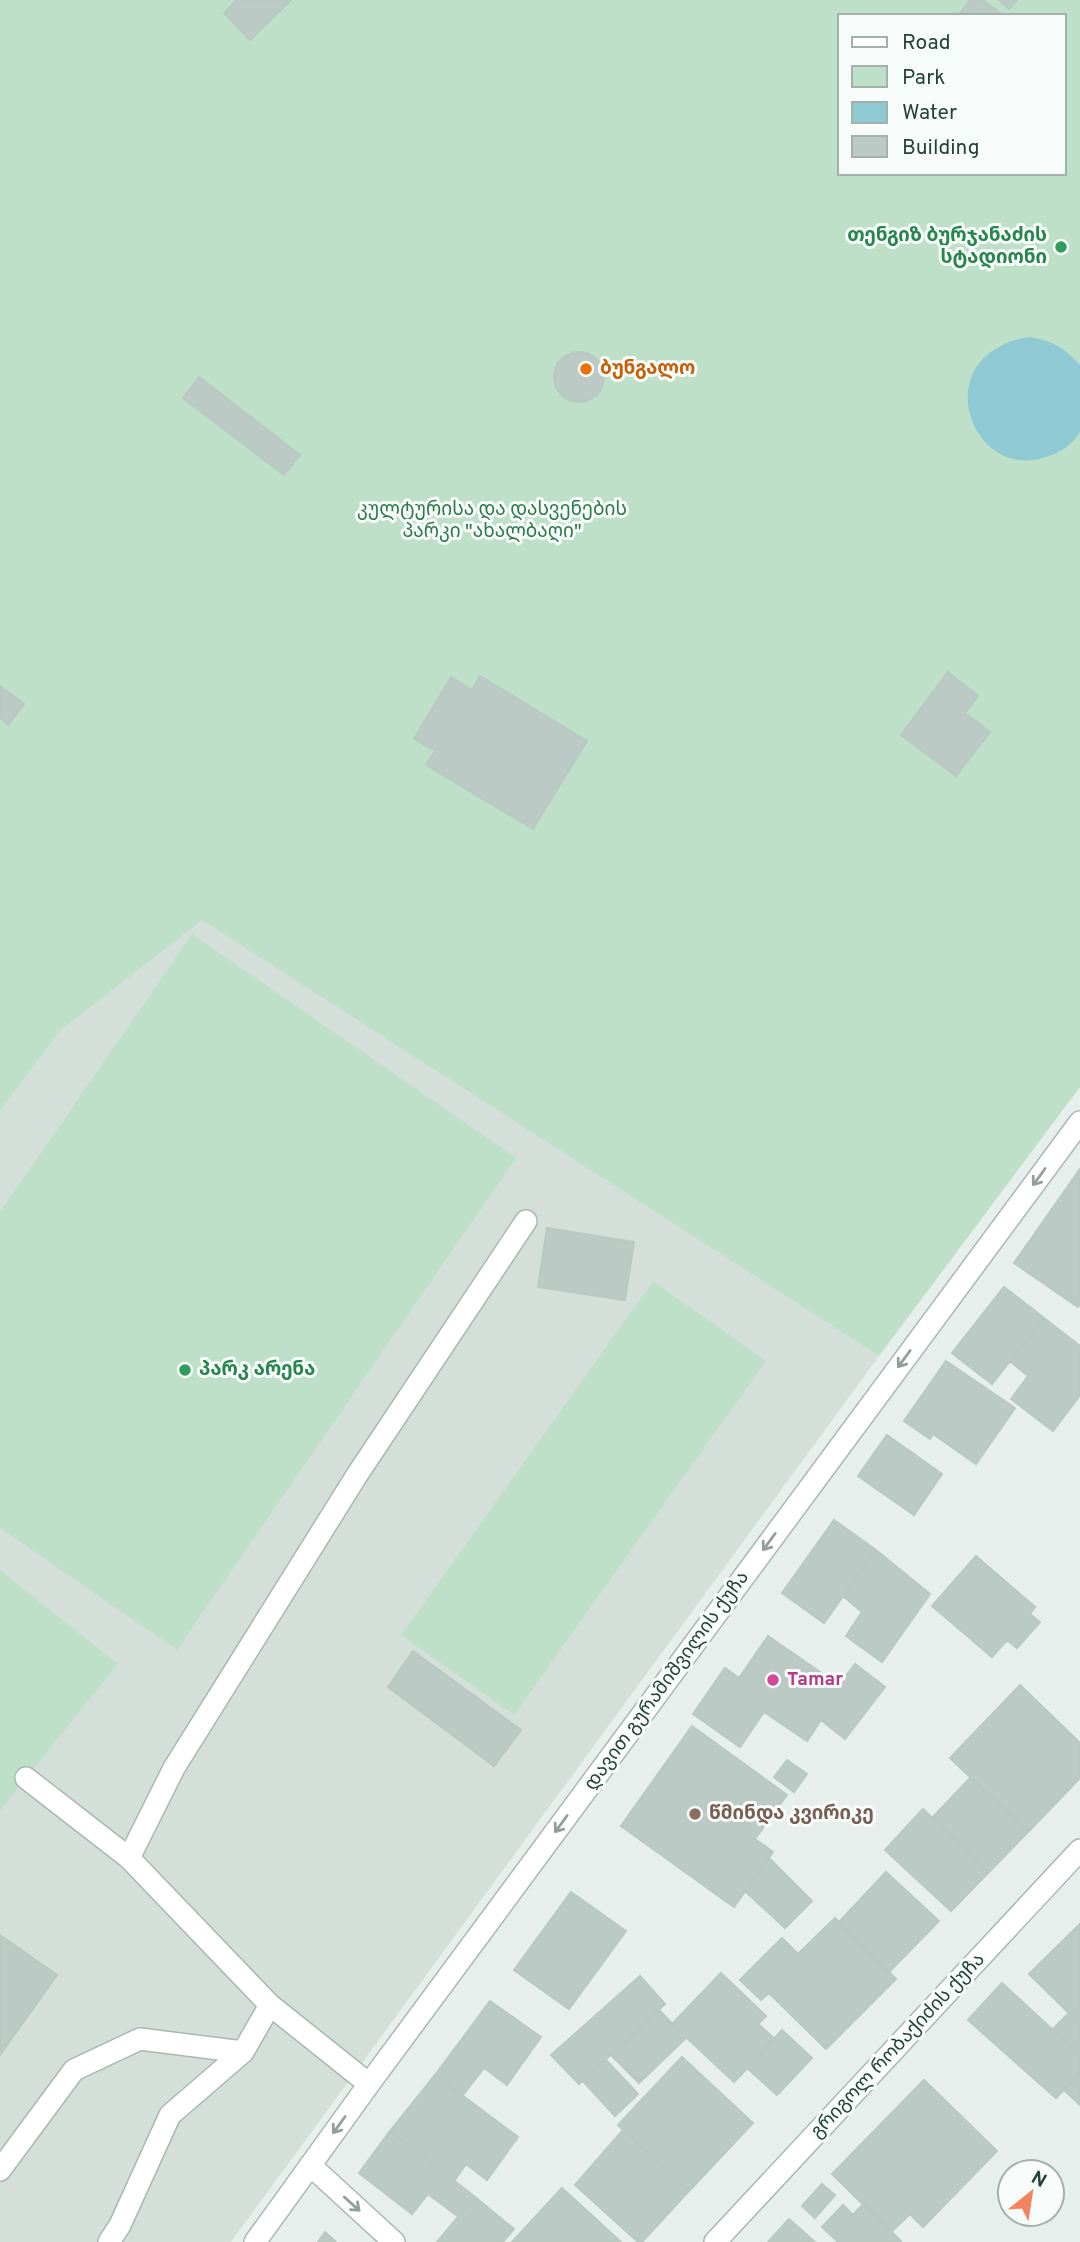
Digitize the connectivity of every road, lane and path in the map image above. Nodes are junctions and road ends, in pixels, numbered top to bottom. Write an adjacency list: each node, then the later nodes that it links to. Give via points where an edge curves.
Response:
1 (1080, 1122): 8 (street, დავით გურამიშვილის ქუჩა, one-way to 8)
2 (526, 1221): 5 (street, via 357,1475 174,1768)
3 (26, 1778): 5 (street)
4 (1080, 1850): 14 (street, გრიგოლ რობაქიძის ქუჩა)
5 (129, 1858): 6 (street)
6 (270, 2005): 7 (street); 8 (street)
7 (243, 2052): 10 (street, via 141,2039 74,2070); 11 (street, via 170,2115)
8 (369, 2084): 9 (street, დავით გურამიშვილის ქუჩა, one-way to 9)
9 (310, 2165): 12 (street, დავით გურამიშვილის ქუჩა); 13 (street, one-way to 13)
10 (0, 2170)
11 (109, 2242)
12 (255, 2242)
13 (394, 2242)
14 (715, 2242)

